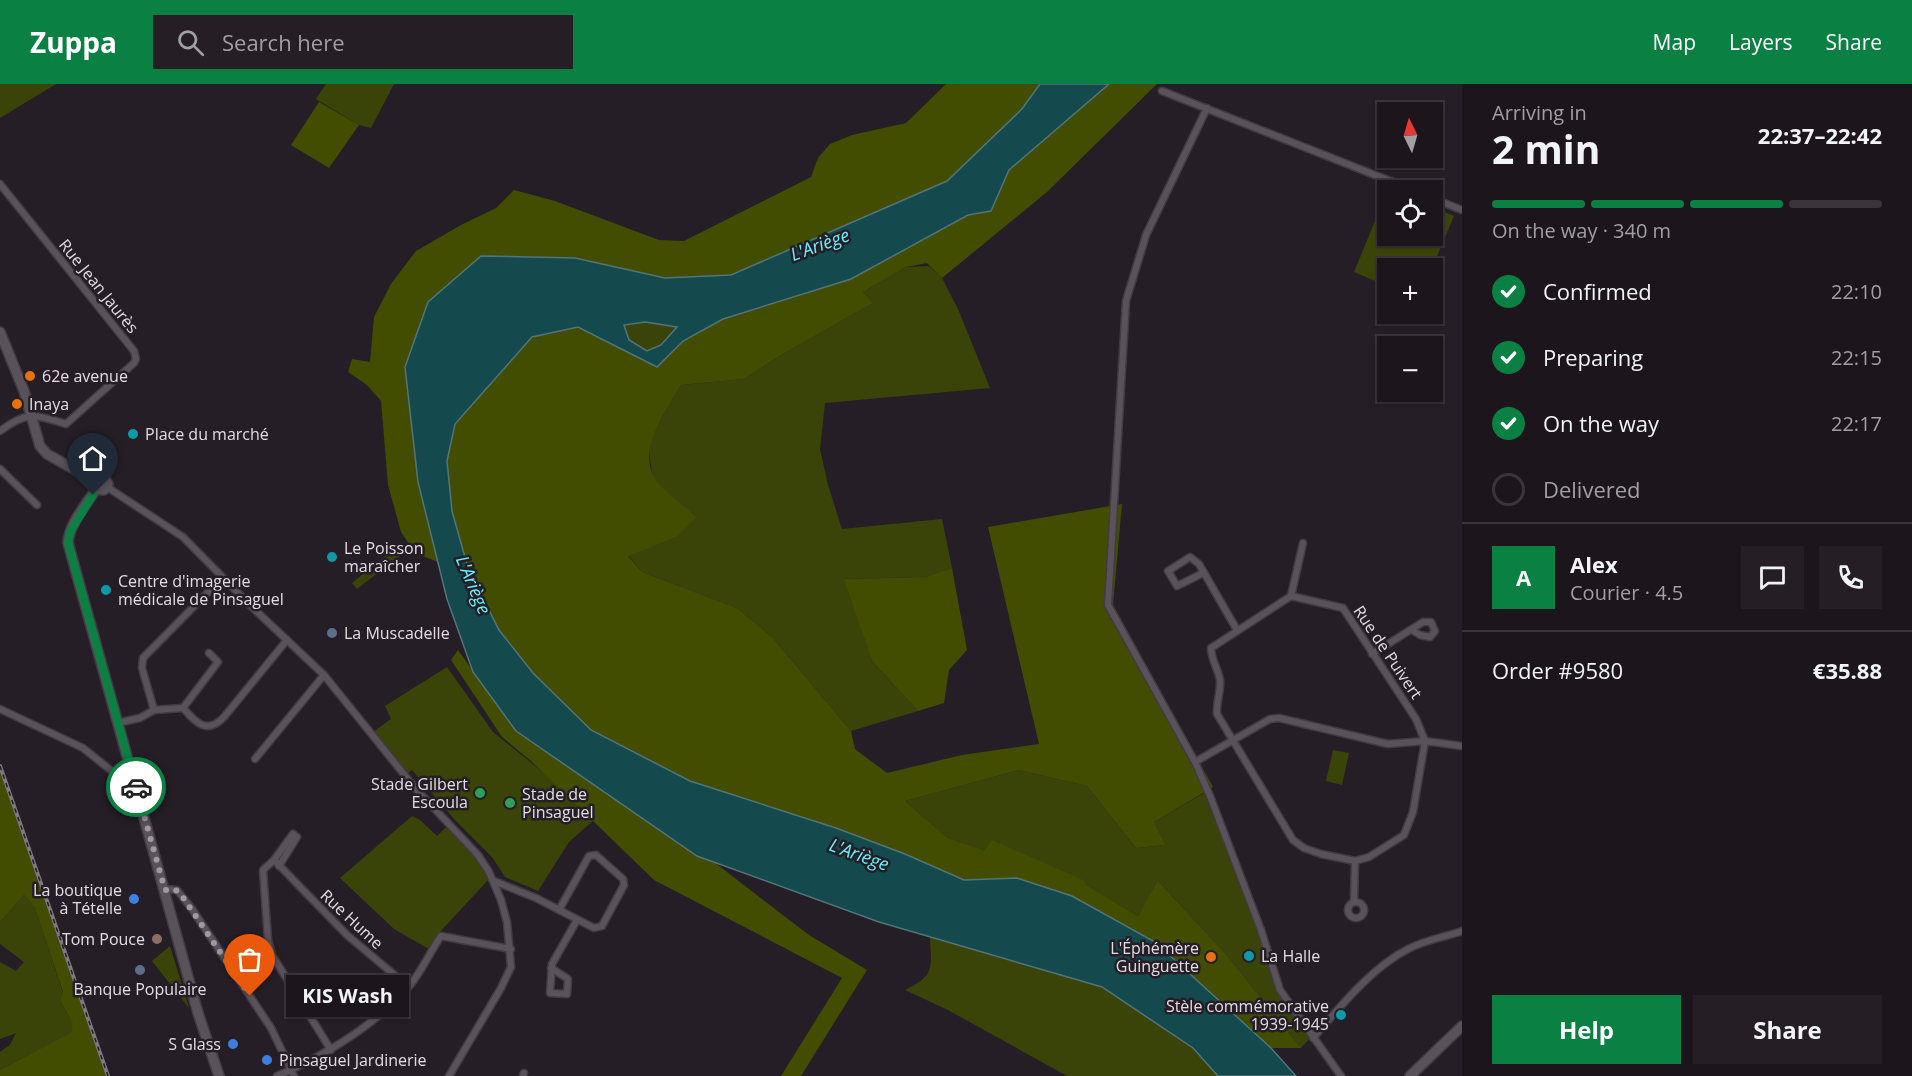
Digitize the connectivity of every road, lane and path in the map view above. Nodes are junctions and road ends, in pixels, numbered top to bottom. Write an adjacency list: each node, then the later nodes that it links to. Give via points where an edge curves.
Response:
1 (1162, 91): 2 (street)
2 (1207, 108): 3 (street); 32 (street, via 1146,236 1126,301 1108,605)
3 (1388, 180)
4 (0, 184): 8 (street, Rue Jean Jaurès, via 134,351 136,359 66,424)
5 (1443, 202): 6 (street)
6 (1462, 210)
7 (0, 332): 8 (main road)
8 (31, 415): 9 (street); 11 (main road, via 40,446 47,454)
9 (0, 431)
10 (0, 469): 13 (street)
11 (96, 485): 12 (main road, via 102,491); 27 (main road, via 68,543)
12 (107, 488): 16 (street, via 183,537)
13 (37, 505)
14 (1303, 543): 17 (street)
15 (1203, 573): 15 (street, via 1190,557 1168,571 1177,586); 18 (street)
16 (222, 578): 20 (street); 26 (street, via 143,658 142,668)
17 (1291, 596): 18 (street); 22 (street, Rue de Puivert, via 1343,608)
18 (1237, 630): 28 (street, via 1211,648 1220,678 1217,714)
19 (1412, 630): 22 (street)
20 (287, 640): 23 (street); 24 (street, via 213,726 198,723)
21 (209, 653): 24 (street, via 219,662)
22 (1372, 654): 29 (street, Rue de Puivert, via 1416,719)
23 (324, 675): 31 (street); 37 (street, via 415,788 478,855)
24 (183, 708): 26 (street)
25 (0, 709): 33 (street, via 83,748 123,780)
26 (154, 710): 27 (street)
27 (117, 723): 33 (main road)
28 (1234, 741): 29 (street, via 1270,719 1279,718 1388,744); 32 (street); 35 (street, via 1293,840 1321,854)
29 (1425, 741): 30 (street); 35 (street, via 1413,812 1404,835 1369,857)
30 (1462, 746)
31 (255, 759)
32 (1195, 762): 49 (street, via 1261,930 1280,990)
33 (134, 781): 38 (main road)
34 (274, 860): 36 (street, Rue Hume); 36 (street, via 293,834 297,837); 50 (street, via 263,870 272,955)
35 (1355, 861): 41 (street)
36 (279, 866): 47 (street, Rue Hume, via 347,935)
37 (494, 881): 39 (street); 40 (street)
38 (165, 890): 51 (street, via 177,890 192,909 271,1028); 52 (main road)
39 (515, 890): 40 (street); 42 (street)
40 (501, 900): 45 (street)
41 (1354, 902)
42 (559, 910): 43 (street); 43 (street, via 588,856 596,855 623,879 624,885 599,929)
43 (577, 920): 46 (street)
44 (1462, 931): 49 (street, via 1408,949 1394,959 1354,991)
45 (511, 949): 47 (street, via 441,936); 54 (street, via 511,967 501,988)
46 (550, 968): 46 (street, via 550,993 567,994 568,979)
47 (411, 984): 50 (street, via 373,1022)
48 (1462, 1026): 56 (main road)
49 (1313, 1038): 55 (street)
50 (331, 1050): 51 (street)
51 (293, 1073): 53 (street)
52 (219, 1076)
53 (277, 1076)
54 (449, 1076)
55 (1341, 1076)
56 (1410, 1076)

